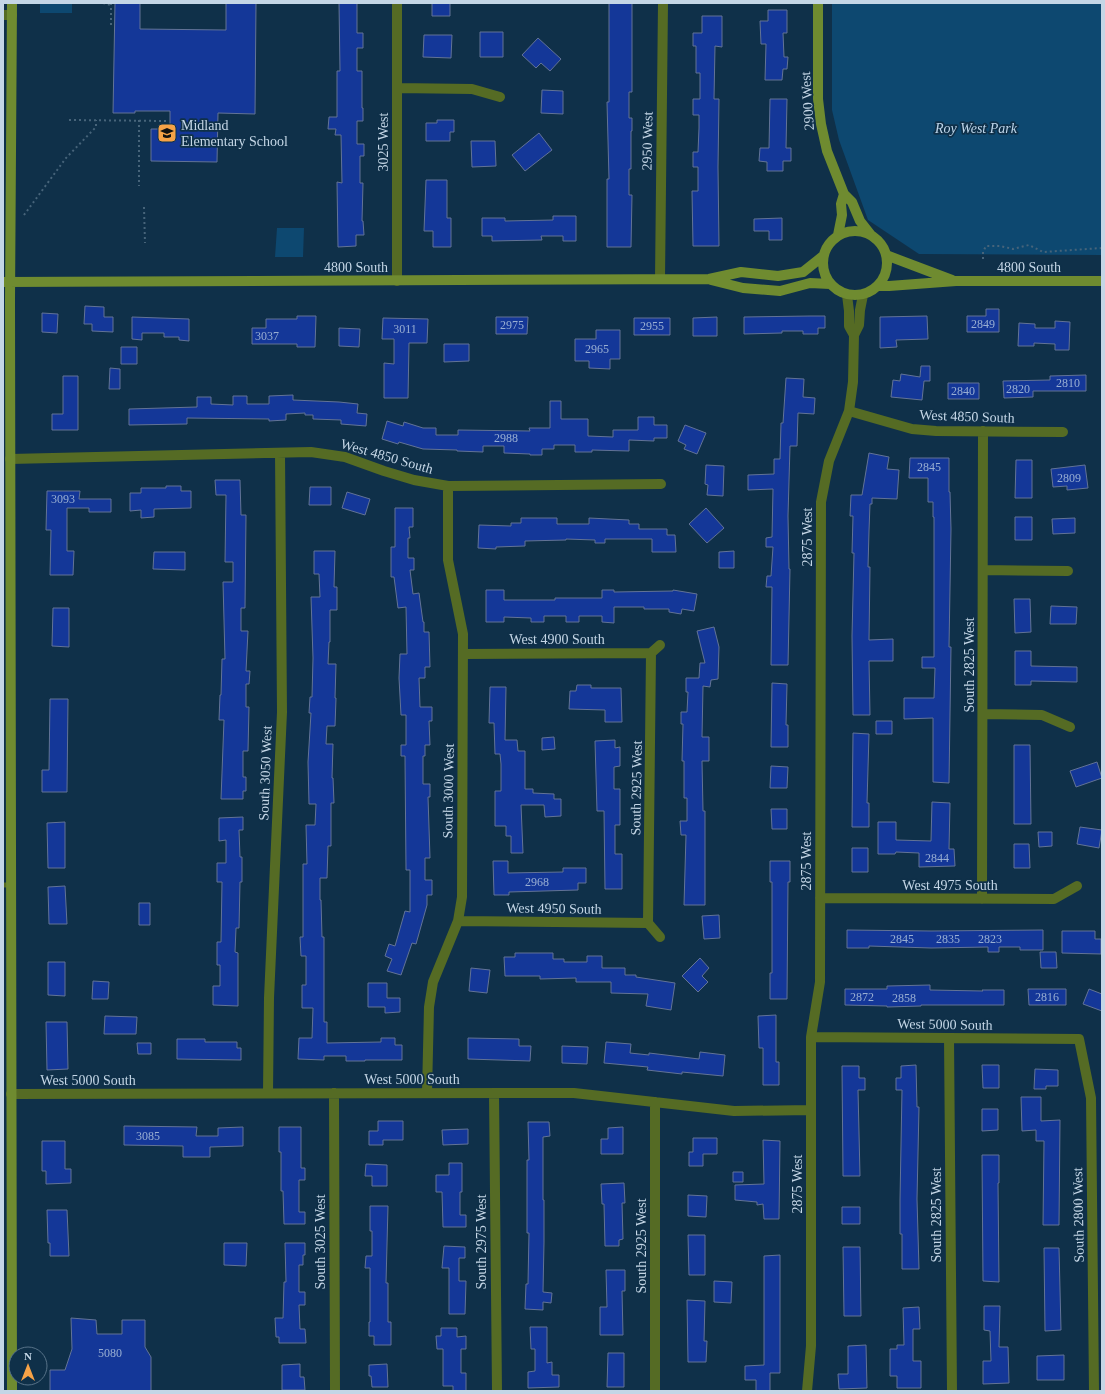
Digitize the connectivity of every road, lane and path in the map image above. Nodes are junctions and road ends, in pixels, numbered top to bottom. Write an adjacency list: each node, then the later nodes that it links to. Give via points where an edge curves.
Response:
1 (12, 3): 7 (street)
2 (103, 3): 6 (path)
3 (397, 3): 9 (street, 3025 West)
4 (663, 3): 27 (street, 2950 West)
5 (818, 3): 16 (street, 2900 West, via 818,99 821,124 827,151)
6 (111, 4): 8 (path)
7 (7, 15): 31 (street)
8 (111, 28)
9 (397, 88): 10 (street, via 472,89); 28 (street, 3025 West)
10 (500, 97)
11 (68, 120): 12 (path)
12 (96, 120): 13 (path); 18 (path, via 96,127 66,158)
13 (139, 120): 14 (path); 15 (path)
14 (166, 120)
15 (139, 186)
16 (844, 194): 19 (street); 20 (street, via 852,202 860,221)
17 (144, 208): 21 (path)
18 (24, 214)
19 (838, 235): 20 (street, via 850,231); 24 (street, via 826,247)
20 (871, 235): 23 (street, via 878,240)
21 (145, 243)
22 (1102, 248): 25 (path, via 1043,252 1029,245 1013,249 986,246)
23 (886, 255): 29 (street, 4800 South); 33 (street, via 887,266)
24 (823, 256): 26 (street, 4800 South, via 803,272 778,276 741,272); 32 (street, via 824,275)
25 (983, 259)
26 (709, 279): 27 (street, 4800 South); 32 (street, 4800 South, via 743,288 780,291 810,283)
27 (660, 280): 28 (street, 4800 South)
28 (397, 281): 31 (street, 4800 South)
29 (956, 281): 30 (street, 4800 South); 33 (street, 4800 South)
30 (1102, 281)
31 (7, 282): 41 (street)
32 (830, 284): 34 (street)
33 (878, 286): 35 (street)
34 (847, 295): 35 (street); 36 (street, 2875 West, via 849,326)
35 (863, 295): 36 (street, 2875 West, via 859,325)
36 (854, 335): 37 (street, 2875 West)
37 (850, 411): 38 (street, West 4850 South, via 912,428); 53 (street, 2875 West, via 829,461 821,502)
38 (983, 431): 39 (street, West 4850 South); 44 (street, South 2825 West)
39 (1062, 432)
40 (280, 453): 41 (street, West 4850 South); 43 (street, West 4850 South, via 311,452 345,457 384,472); 62 (street, South 3050 West, via 282,712 269,998)
41 (10, 459): 51 (street)
42 (661, 484): 43 (street, West 4850 South)
43 (448, 486): 48 (street, South 3000 West, via 448,560 463,634)
44 (983, 570): 45 (street); 49 (street, South 2825 West)
45 (1068, 571)
46 (660, 645): 47 (street)
47 (651, 653): 48 (street, West 4900 South); 56 (street, South 2925 West)
48 (464, 654): 55 (street, South 3000 West, via 462,897)
49 (982, 714): 50 (street, via 1042,715); 54 (street, South 2825 West)
50 (1070, 727)
51 (7, 885): 58 (street)
52 (1077, 886): 54 (street, West 4975 South, via 1054,899)
53 (820, 898): 54 (street, West 4975 South); 59 (street, 2875 West, via 820,982)
54 (982, 899)
55 (458, 921): 56 (street, West 4950 South); 64 (street, South 3000 West, via 434,982 429,1007)
56 (648, 923): 57 (street)
57 (660, 937)
58 (7, 980): 66 (street)
59 (811, 1037): 60 (street, West 5000 South); 68 (street, 2875 West)
60 (949, 1038): 61 (street, West 5000 South); 74 (street, South 2825 West)
61 (1079, 1039): 75 (street, South 2800 West, via 1091,1098)
62 (268, 1093): 63 (street, West 5000 South); 66 (street, West 5000 South)
63 (334, 1093): 64 (street, West 5000 South); 70 (street, South 3025 West)
64 (427, 1093): 65 (street, West 5000 South)
65 (494, 1093): 67 (street, West 5000 South, via 574,1093); 71 (street, South 2975 West)
66 (11, 1094): 69 (street)
67 (655, 1102): 68 (street, West 5000 South, via 734,1111); 72 (street, South 2925 West)
68 (811, 1110): 73 (street, 2875 West, via 811,1346)
69 (12, 1391)
70 (335, 1391)
71 (497, 1391)
72 (655, 1391)
73 (807, 1391)
74 (952, 1391)
75 (1094, 1391)

